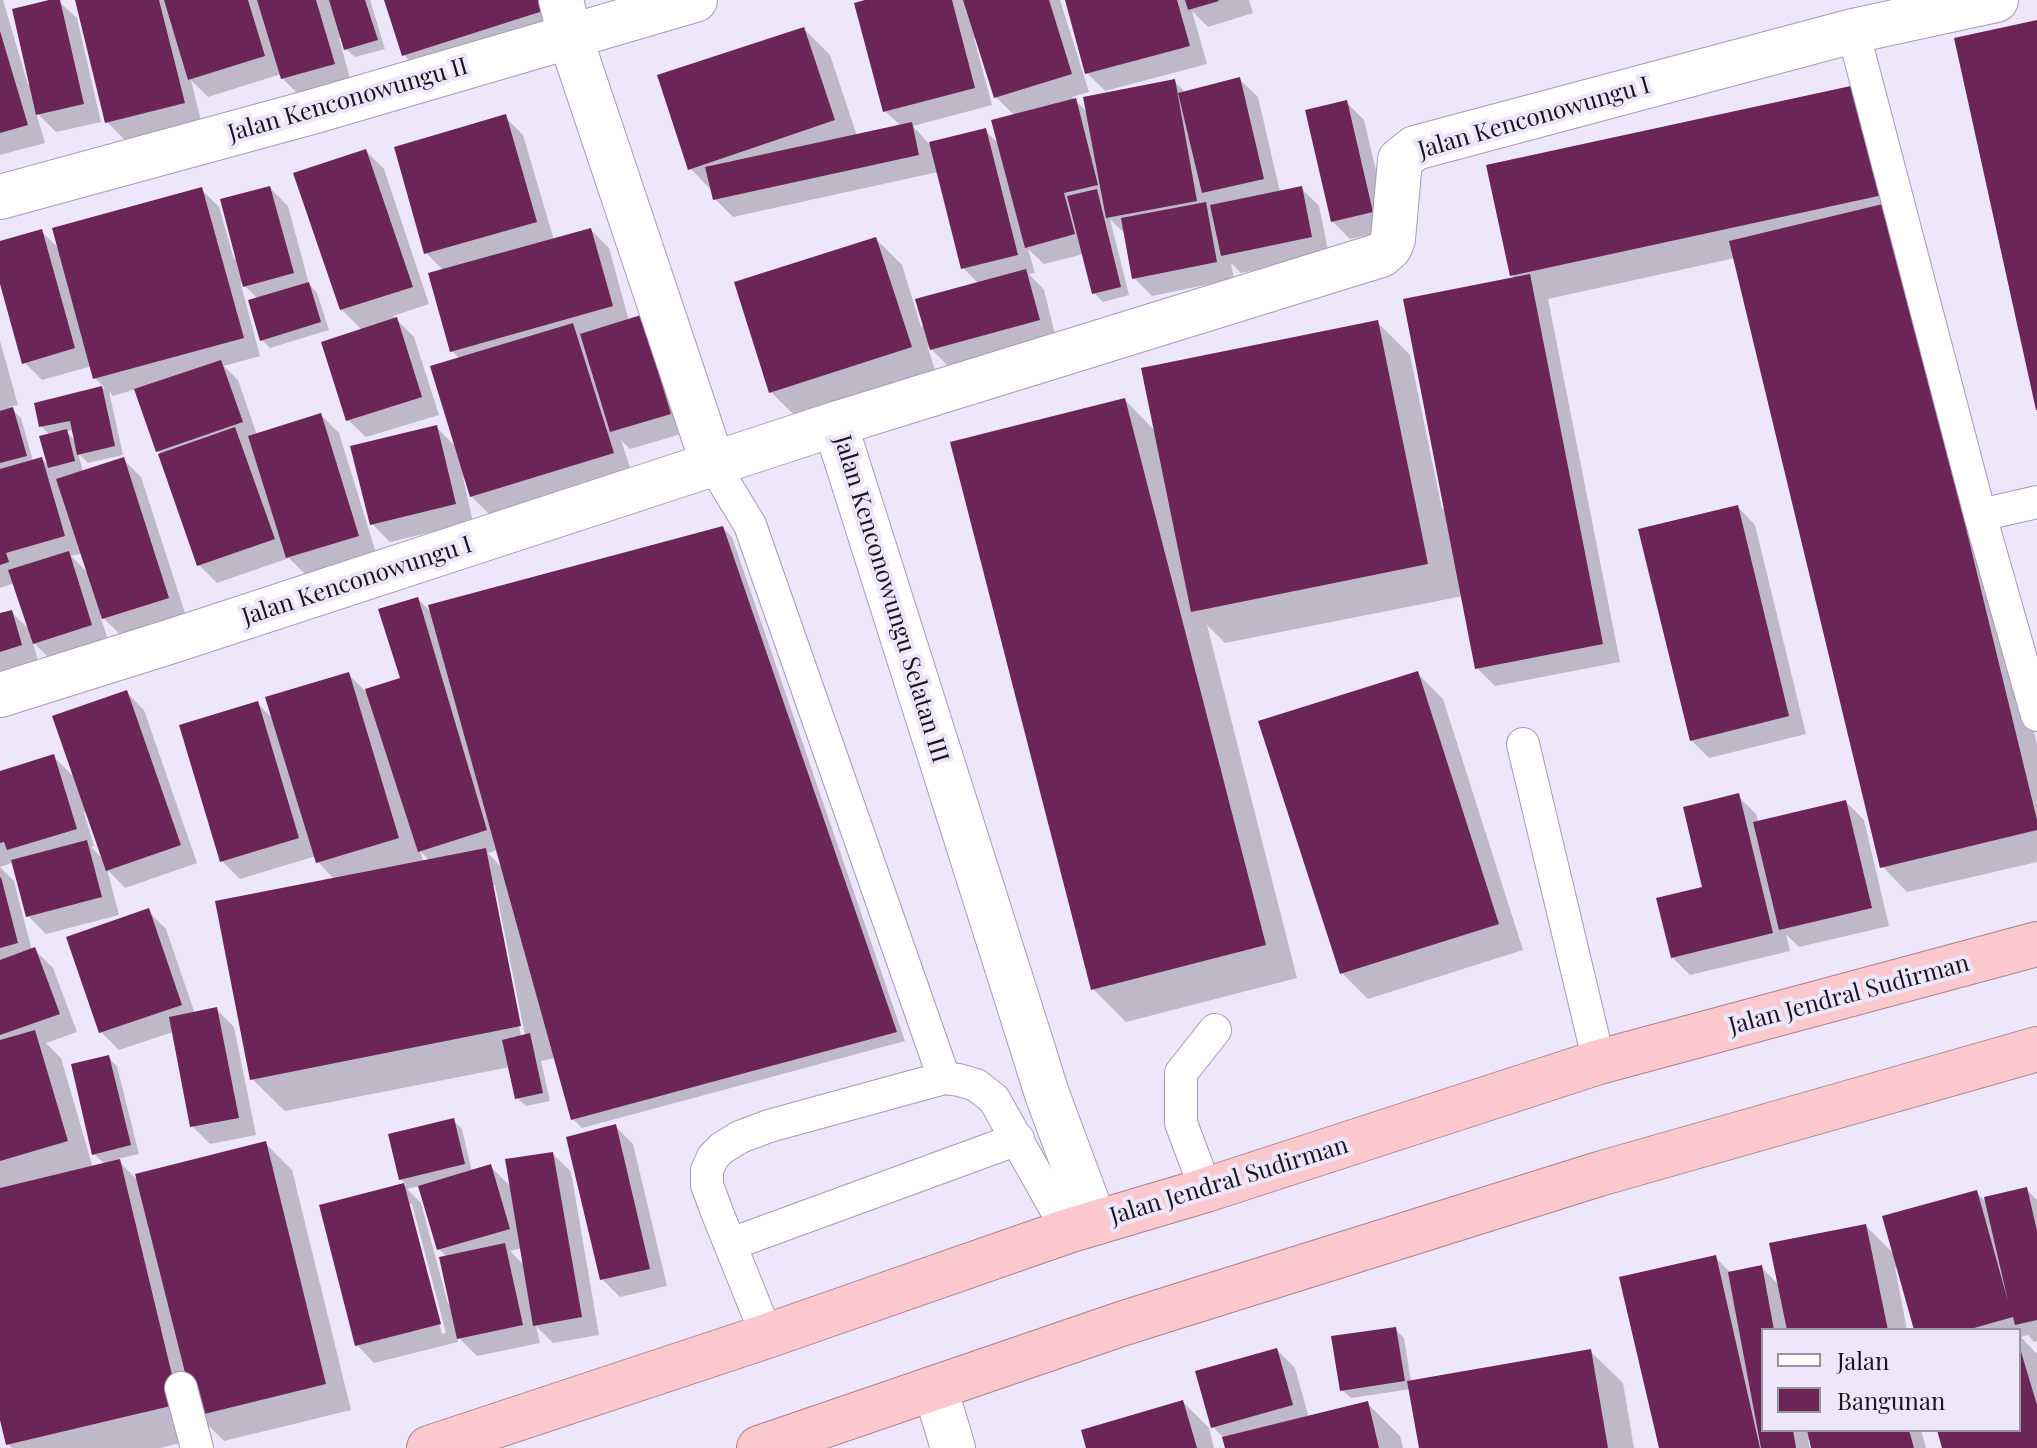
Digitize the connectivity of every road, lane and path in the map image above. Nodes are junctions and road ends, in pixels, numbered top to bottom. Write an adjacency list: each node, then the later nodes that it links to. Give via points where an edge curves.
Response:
1 (695, 0): 3 (street, Jalan Kenconowungu II)
2 (1996, 0): 4 (street, Jalan Kenconowungu I)
3 (566, 19): 5 (street, Jalan Kenconowungu II, via 315,111); 7 (street)
4 (1853, 31): 6 (street, Jalan Kenconowungu I, via 1415,148 1400,160 1393,239 1381,255); 9 (lane)
5 (0, 197)
6 (835, 424): 7 (street, Jalan Kenconowungu Selatan III); 20 (street, Jalan Kenconowungu Selatan III, via 1034,1052)
7 (713, 464): 10 (street, Jalan Kenconowungu I); 17 (lane, via 750,525)
8 (2037, 502): 9 (lane)
9 (1980, 515): 11 (lane)
10 (0, 695)
11 (2037, 715)
12 (1523, 744): 16 (lane)
13 (2037, 944): 16 (highway, Jalan Jendral Sudirman)
14 (1215, 1030): 19 (lane, via 1181,1073 1181,1123)
15 (2037, 1049): 24 (highway, via 1599,1174)
16 (1599, 1062): 19 (highway, Jalan Jendral Sudirman)
17 (944, 1078): 18 (lane, via 976,1085 994,1099); 21 (lane, via 769,1126 722,1148 707,1170 707,1185)
18 (1018, 1139): 20 (lane); 21 (lane)
19 (1206, 1190): 20 (highway, Jalan Jendral Sudirman)
20 (1082, 1227): 22 (highway, Jalan Jendral Sudirman)
21 (731, 1244): 22 (lane)
22 (767, 1336): 26 (highway, Jalan Jendral Sudirman)
23 (181, 1388): 25 (lane)
24 (935, 1388): 27 (highway); 28 (street)
25 (197, 1448)
26 (429, 1448)
27 (759, 1448)
28 (953, 1448)

